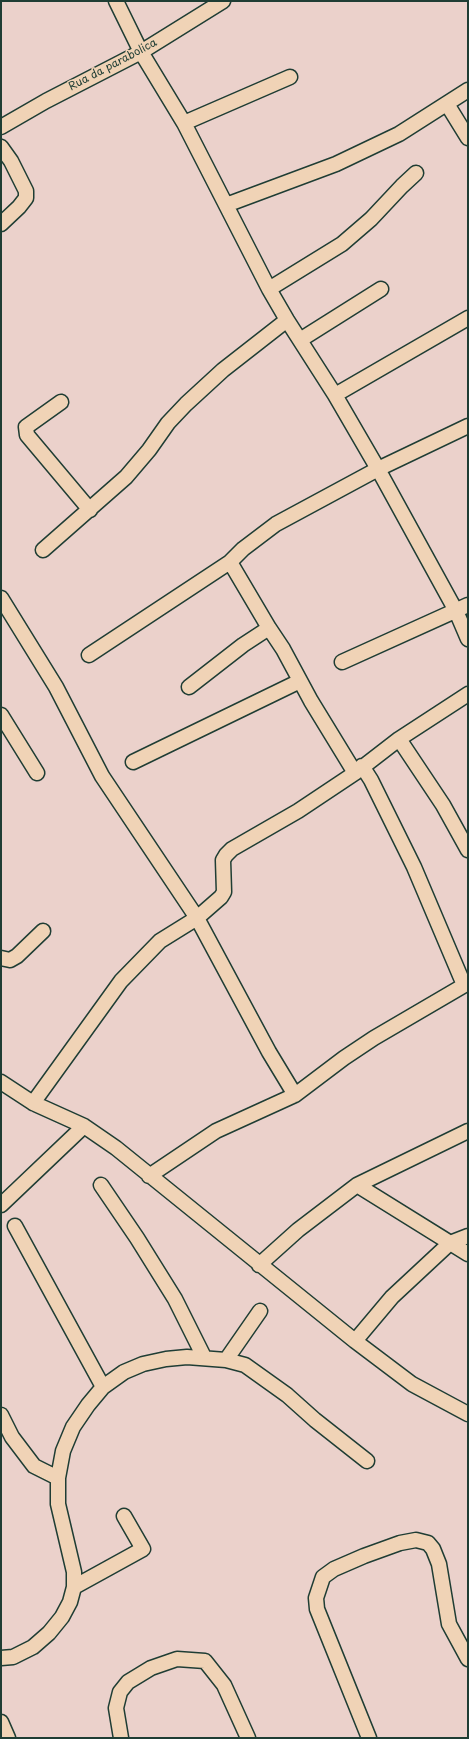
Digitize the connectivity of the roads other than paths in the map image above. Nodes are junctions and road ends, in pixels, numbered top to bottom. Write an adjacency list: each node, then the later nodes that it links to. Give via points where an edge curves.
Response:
1 (116, 1): 3 (street)
2 (223, 1): 3 (street, Rua da parabolica)
3 (140, 52): 7 (street); 8 (street, Rua da parabolica)
4 (290, 77): 7 (street)
5 (468, 90): 6 (street)
6 (447, 104): 9 (street); 12 (street, via 399,134 336,164)
7 (184, 123): 12 (street)
8 (1, 127)
9 (468, 138)
10 (1, 147): 13 (street, via 26,191 26,198)
11 (416, 173): 14 (street, via 371,220 342,244)
12 (226, 204): 14 (street)
13 (1, 224)
14 (269, 289): 17 (street)
15 (381, 289): 18 (street)
16 (468, 318): 19 (street)
17 (287, 320): 18 (street); 23 (street, via 223,370 186,404 126,477)
18 (300, 340): 19 (street)
19 (335, 395): 22 (street)
20 (61, 402): 23 (street, via 26,427 27,435)
21 (468, 426): 22 (street)
22 (378, 469): 25 (street, via 276,524); 27 (street)
23 (90, 510): 24 (street)
24 (43, 550)
25 (230, 562): 28 (street); 30 (street)
26 (2, 605): 41 (street, via 56,687 102,776)
27 (462, 608): 29 (street); 31 (street)
28 (269, 628): 32 (street, via 284,649); 33 (street)
29 (468, 639)
30 (89, 655)
31 (342, 662)
32 (300, 681): 37 (street); 38 (street, via 338,747)
33 (189, 687)
34 (468, 694): 36 (street)
35 (1, 715): 39 (street)
36 (399, 739): 38 (street); 40 (street, via 443,805)
37 (133, 762)
38 (358, 770): 41 (street, via 298,810 232,849 223,860 224,892 221,898); 44 (street, via 374,786 414,867)
39 (38, 773)
40 (468, 850)
41 (197, 918): 46 (street); 47 (street, via 160,941 121,981)
42 (43, 931): 43 (street, via 17,956 10,960)
43 (1, 958)
44 (466, 984): 46 (street, via 374,1038)
45 (1, 1082): 47 (street)
46 (295, 1095): 50 (street, via 216,1131)
47 (33, 1103): 48 (street)
48 (84, 1126): 50 (street, via 116,1148); 53 (street)
49 (468, 1131): 52 (street)
50 (149, 1176): 58 (street)
51 (102, 1185): 61 (street, via 174,1299)
52 (356, 1185): 56 (street); 58 (street, via 298,1230)
53 (1, 1206)
54 (15, 1226): 63 (street)
55 (468, 1236): 56 (street)
56 (450, 1243): 57 (street); 60 (street, via 392,1297)
57 (468, 1254)
58 (259, 1265): 60 (street)
59 (260, 1311): 62 (street)
60 (355, 1341): 64 (street, via 412,1384)
61 (204, 1357): 62 (street); 63 (street, via 166,1359 143,1364 124,1372)
62 (226, 1360): 66 (street, via 245,1365 263,1377)
63 (103, 1387): 67 (street, via 73,1427 63,1451)
64 (468, 1414)
65 (1, 1415): 67 (street, via 12,1437 34,1466)
66 (367, 1461)
67 (58, 1478): 69 (street, via 58,1504 74,1572)
68 (124, 1516): 69 (street, via 143,1549)
69 (74, 1587): 70 (street, via 70,1602 49,1634 33,1647 13,1657)
70 (1, 1658)
71 (468, 1659): 76 (street, via 449,1624 439,1564 428,1543 416,1540 400,1543 340,1566 323,1577 316,1598 318,1609)
72 (1, 1722): 73 (street)
73 (8, 1738)
74 (121, 1738): 75 (street, via 116,1708 120,1692 128,1682 151,1668 177,1659 205,1661 224,1685)
75 (248, 1738)
76 (369, 1738)

